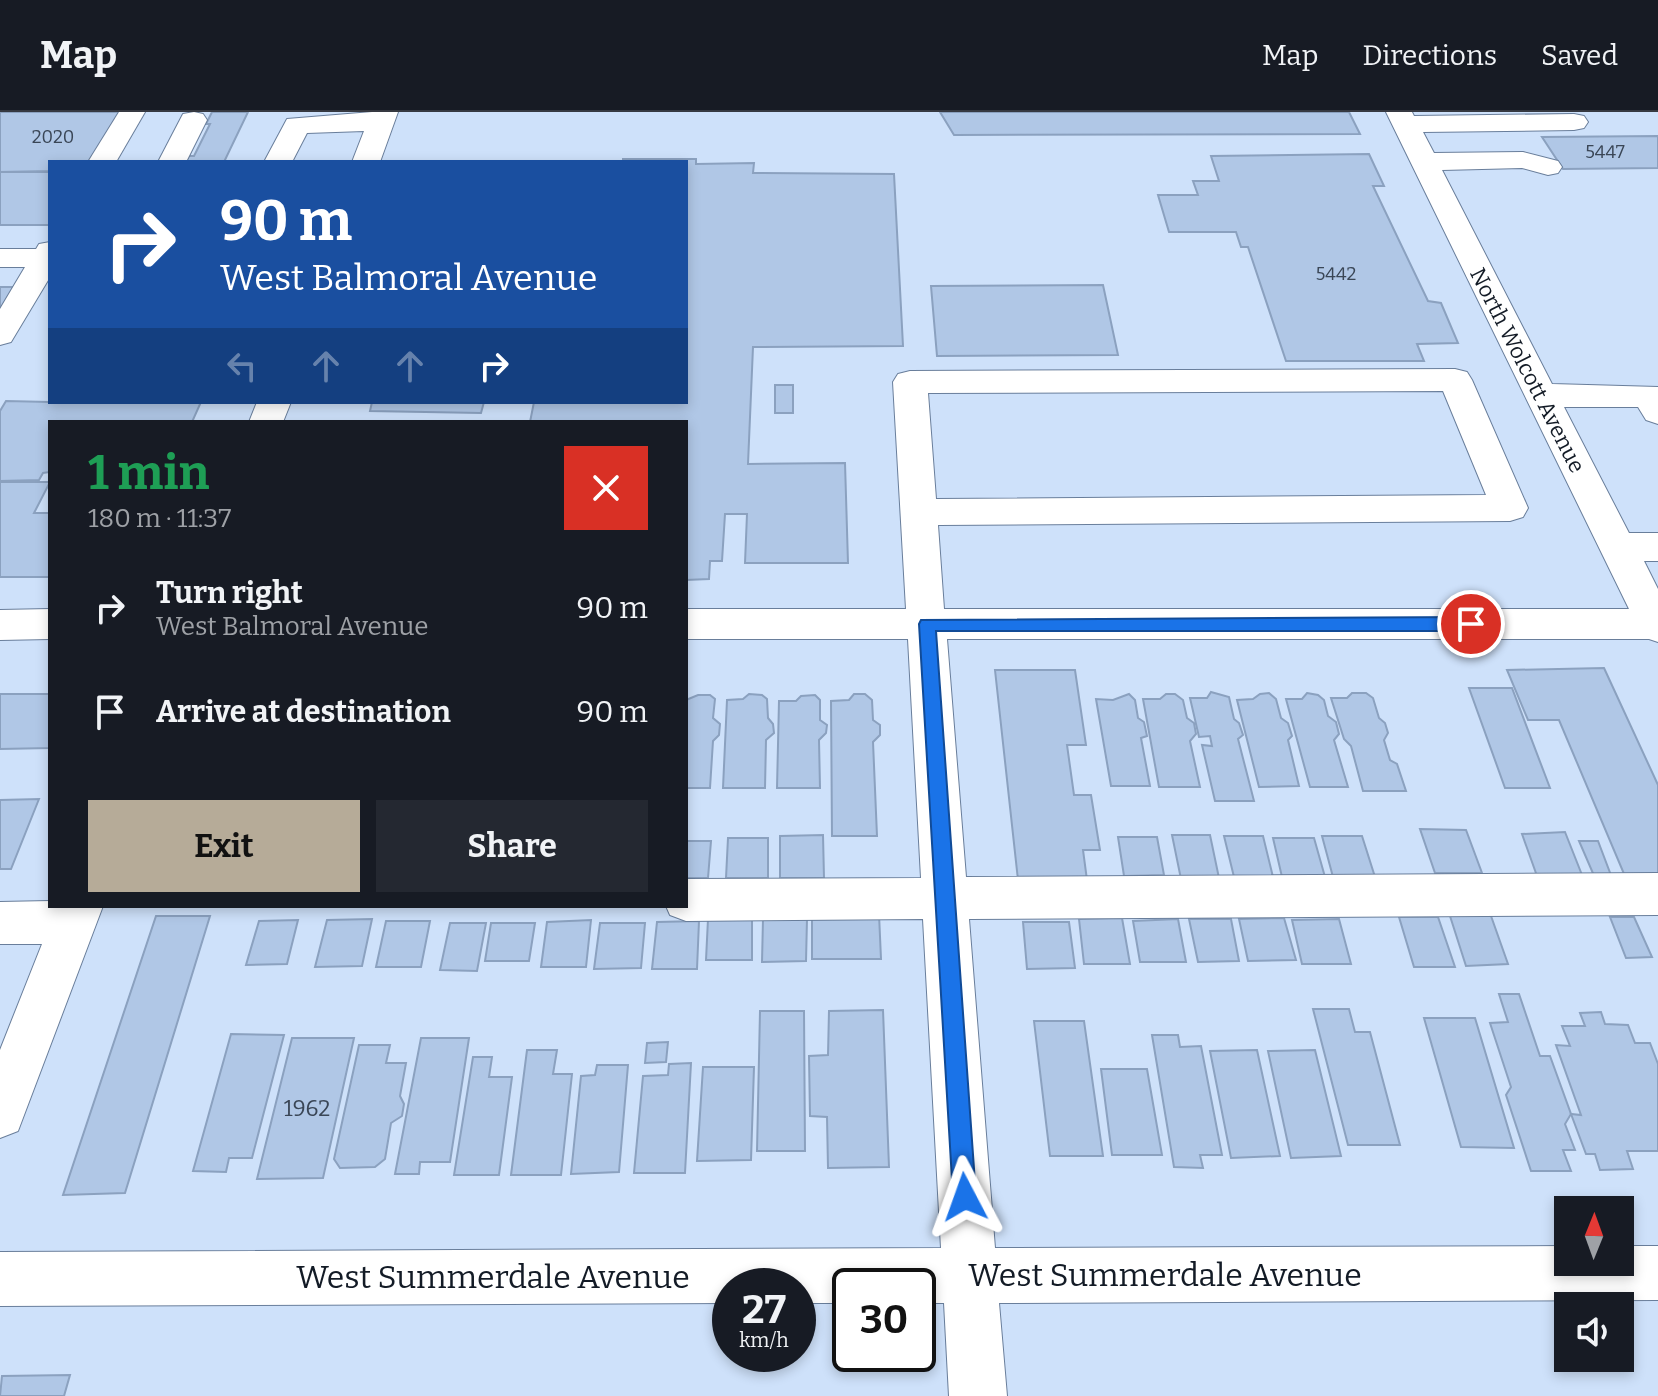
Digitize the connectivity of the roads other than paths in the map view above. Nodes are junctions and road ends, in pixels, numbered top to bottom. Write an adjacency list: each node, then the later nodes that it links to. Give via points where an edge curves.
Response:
1 (132, 112): 6 (street)
2 (383, 117): 8 (street, via 297,125); 9 (street)
3 (1402, 118): 5 (street); 10 (street, North Wolcott Avenue)
4 (193, 120): 7 (street)
5 (1574, 122)
6 (103, 160)
7 (173, 160)
8 (279, 160)
9 (367, 160)
10 (1424, 162): 11 (street, via 1523,160); 16 (street, North Wolcott Avenue)
11 (1548, 167)
12 (48, 256): 13 (street)
13 (0, 258)
14 (48, 258): 15 (street)
15 (0, 335)
16 (1541, 395): 17 (street, via 1649,396); 19 (street, North Wolcott Avenue)
17 (1658, 412)
18 (920, 512): 18 (street, via 910,382 1455,380 1510,508); 23 (street)
19 (1617, 547): 20 (street); 25 (street, North Wolcott Avenue)
20 (1658, 547)
21 (48, 624): 24 (street)
22 (688, 624): 23 (street)
23 (927, 624): 25 (street); 28 (street)
24 (0, 625)
25 (1658, 625)
26 (1658, 894): 28 (street)
27 (688, 900): 28 (street)
28 (945, 900): 33 (street)
29 (77, 914): 30 (street); 31 (street)
30 (0, 923)
31 (0, 1113)
32 (1658, 1273): 33 (street, West Summerdale Avenue)
33 (970, 1275): 34 (street, West Summerdale Avenue); 35 (street)
34 (0, 1279)
35 (978, 1396)

